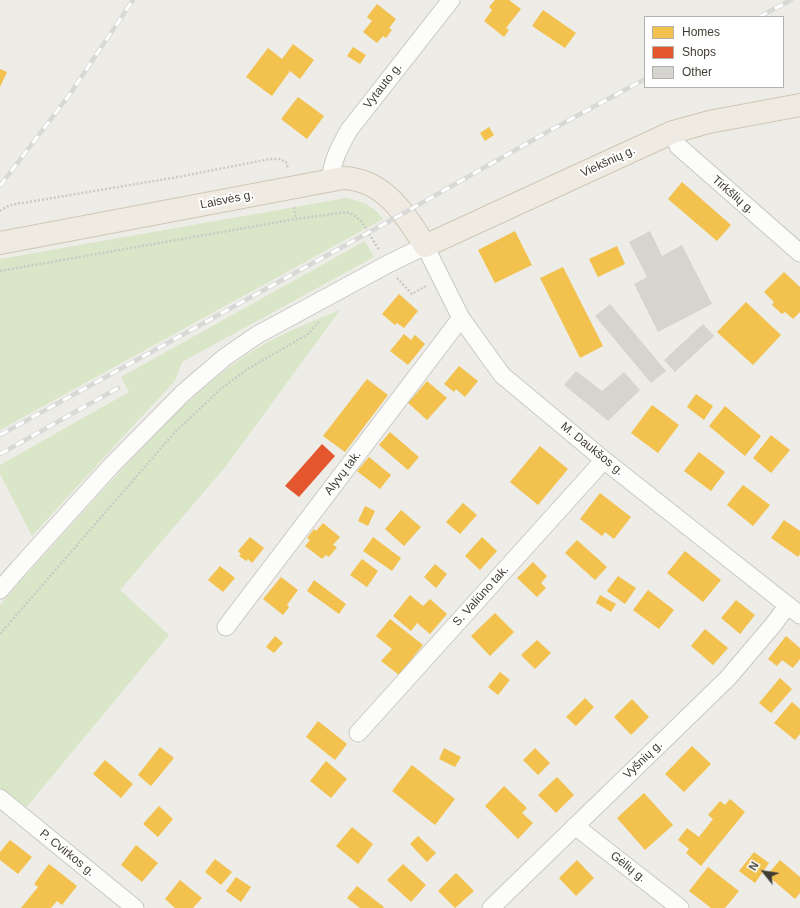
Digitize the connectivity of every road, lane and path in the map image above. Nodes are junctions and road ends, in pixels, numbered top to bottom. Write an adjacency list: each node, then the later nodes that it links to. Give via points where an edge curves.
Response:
1 (451, 0): 4 (street, Vytauto g., via 349,130 332,164)
2 (800, 106): 3 (main road, Viekšnių g., via 708,122)
3 (673, 132): 9 (main road, Viekšnių g.); 10 (street, Tirkšlių g., via 678,146)
4 (330, 180): 5 (main road, Laisvės g.); 9 (main road, Laisvės g., via 355,178 371,184 389,197 404,213)
5 (292, 187): 6 (path, via 286,162 270,159 10,205); 7 (path); 8 (main road, Laisvės g.)
6 (0, 211)
7 (296, 218): 11 (path, via 346,212 354,215 362,222); 12 (path)
8 (0, 243)
9 (426, 246): 11 (street); 13 (street, M. Daukšos g.)
10 (800, 253)
11 (388, 264): 13 (path, via 412,294); 17 (street, via 257,335 225,357 183,393 111,466)
12 (0, 271)
13 (441, 278): 15 (street, M. Daukšos g.)
14 (323, 317): 20 (path, via 308,334 246,370 202,405 170,438)
15 (460, 318): 16 (street, M. Daukšos g., via 502,375); 19 (street, Alyvų tak.)
16 (604, 460): 18 (street, M. Daukšos g.); 21 (street, S. Valiūno tak.)
17 (0, 590)
18 (794, 610): 23 (street, Vyšnių g., via 773,625 728,678)
19 (226, 627)
20 (0, 634)
21 (358, 733)
22 (0, 798): 24 (street, P. Cvirkos g.)
23 (575, 826): 25 (street, Vyšnių g.); 26 (street, Gėlių g.)
24 (135, 908)
25 (491, 908)
26 (680, 908)

